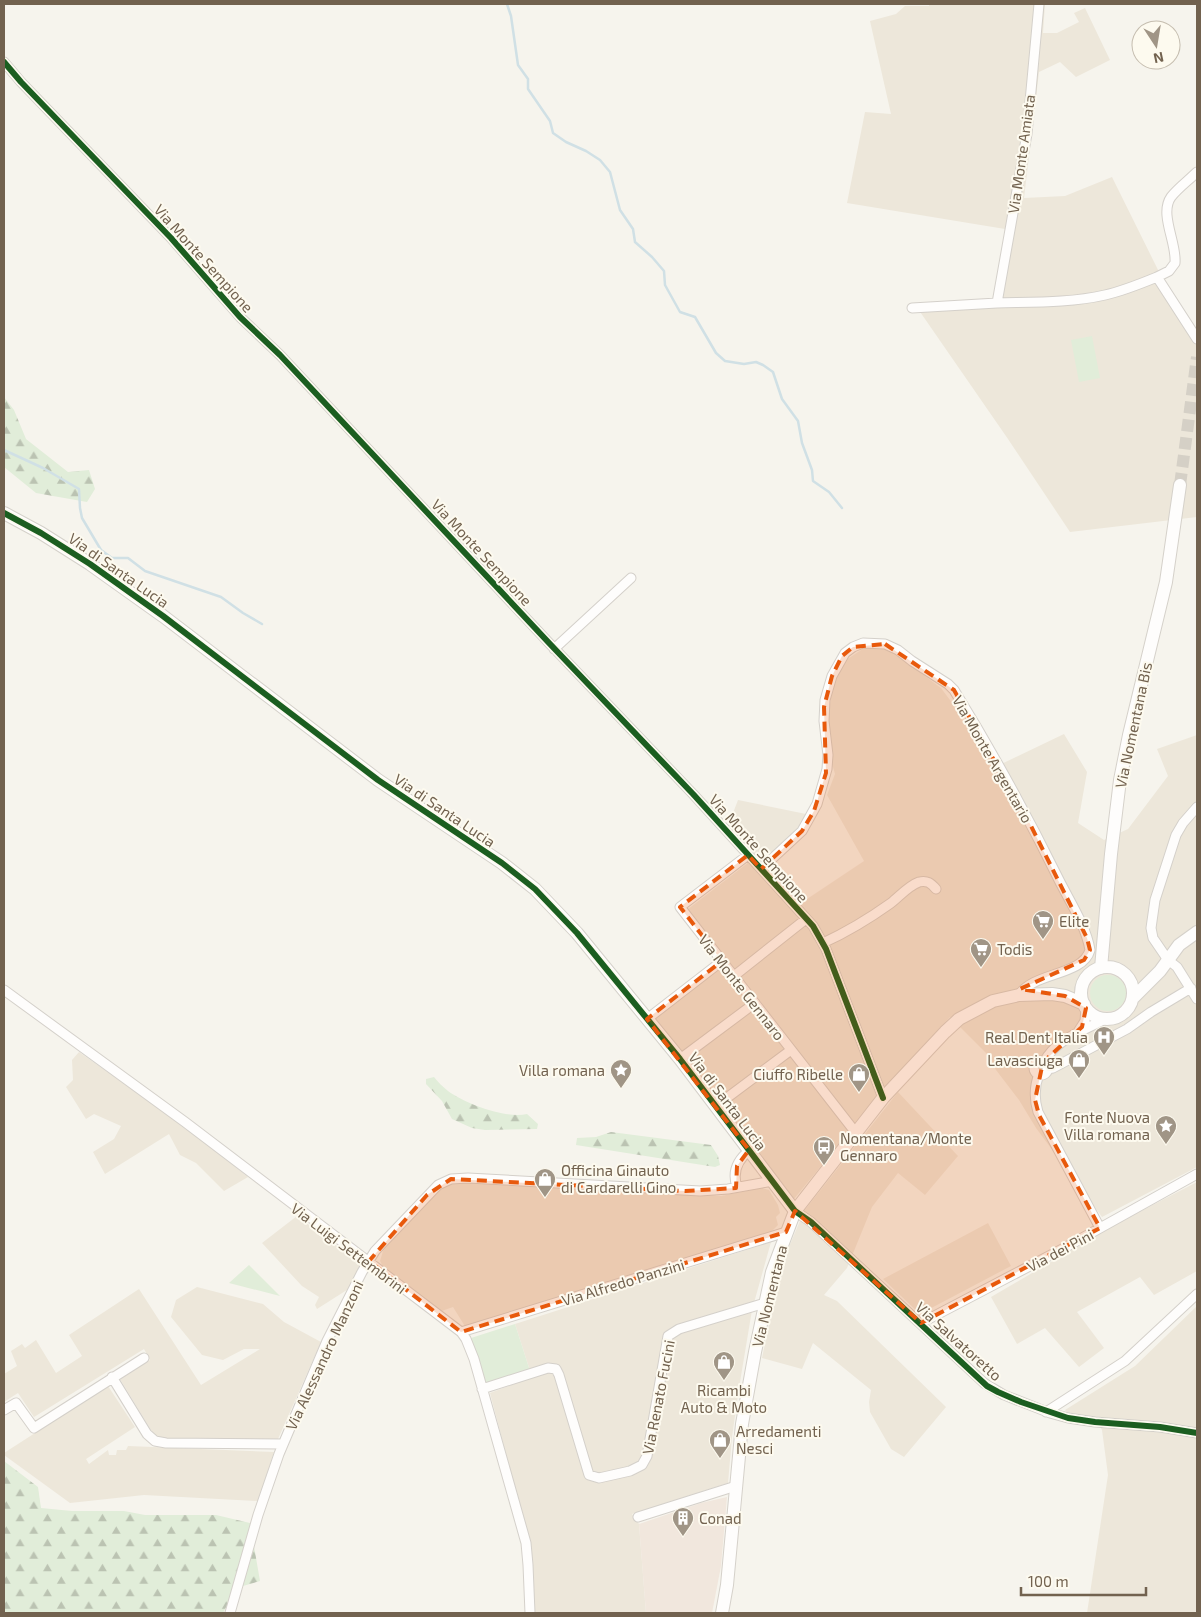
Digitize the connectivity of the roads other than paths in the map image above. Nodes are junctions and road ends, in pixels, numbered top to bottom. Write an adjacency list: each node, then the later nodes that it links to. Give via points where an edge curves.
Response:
1 (1039, 4): 5 (street, Via Monte Amiata, via 1027,134)
2 (4, 62): 11 (street, Via Monte Sempione)
3 (1197, 172): 4 (street, via 1173,194 1169,202 1167,214 1175,261 1171,270)
4 (1157, 278): 5 (street, via 1101,296); 7 (street)
5 (997, 303): 6 (street)
6 (912, 308)
7 (1197, 339)
8 (1180, 485): 21 (main road, Via Nomentana Bis, via 1167,577 1120,780)
9 (4, 513): 34 (main road, Via di Santa Lucia, via 90,564 171,621 378,780 523,879 570,925)
10 (631, 578): 11 (street)
11 (554, 649): 13 (street, Via Monte Sempione)
12 (1197, 807): 19 (street, via 1176,836 1154,905 1151,931)
13 (748, 854): 14 (street, Via Monte Sempione); 20 (street, Via Monte Gennaro, via 680,907)
14 (761, 869): 16 (street, Via Monte Sempione); 29 (street, Via Monte Argentario, via 800,834 817,804 827,769 825,700 841,658 851,648 863,643 882,643 896,648 954,690 1026,816 1087,938 1090,950 1084,960 1028,985)
15 (936, 889): 18 (street, via 928,882 915,884 886,906)
16 (806, 919): 18 (street, Via Monte Sempione); 22 (street)
17 (1197, 932): 19 (main road, via 1182,942)
18 (823, 943): 40 (street, Via Monte Sempione)
19 (1168, 960): 24 (main road); 26 (street, via 1177,966)
20 (722, 961): 22 (street, Via Monte Gennaro); 34 (street)
21 (1101, 968): 23 (main road, via 1116,968); 25 (main road, via 1089,974)
22 (734, 976): 32 (street, Via Monte Gennaro)
23 (1128, 976): 24 (main road, via 1140,979); 30 (main road)
24 (1154, 977): 30 (main road)
25 (1084, 981): 28 (main road, Via Nomentana, via 1076,987); 33 (main road, via 1081,996)
26 (1191, 988): 31 (street); 39 (street, via 1127,1030 1053,1068)
27 (4, 990): 50 (street, Via Luigi Settembrini)
28 (1052, 994): 29 (main road, Via Nomentana); 33 (main road, Via Nomentana, via 1065,996)
29 (1019, 995): 40 (main road, Via Nomentana, via 984,1005 955,1023)
30 (1134, 998): 35 (main road, via 1123,1014)
31 (1197, 999)
32 (755, 1003): 37 (street, Via Monte Gennaro); 38 (street)
33 (1085, 1006): 35 (main road, via 1091,1014); 36 (street, via 1086,1021)
34 (647, 1019): 38 (main road, Via di Santa Lucia)
35 (1105, 1019): 36 (street)
36 (1078, 1032): 39 (street, via 1053,1050)
37 (791, 1050): 41 (street); 42 (street, Via Monte Gennaro)
38 (680, 1059): 41 (main road, Via di Santa Lucia)
39 (1046, 1066): 48 (street, via 1038,1062 1034,1070 1039,1074 1035,1090 1038,1112)
40 (883, 1098): 42 (main road, Via Nomentana)
41 (716, 1106): 43 (main road, Via di Santa Lucia)
42 (856, 1133): 47 (main road, Via Nomentana)
43 (750, 1150): 45 (main road, Via di Santa Lucia); 46 (street, via 737,1166)
44 (1197, 1174): 48 (street, Via dei Pini)
45 (773, 1181): 46 (street, Via Alessandro Manzoni); 47 (main road, Via di Santa Lucia)
46 (737, 1187): 50 (street, Via Alessandro Manzoni, via 685,1191 451,1179 440,1183 427,1195)
47 (795, 1211): 49 (main road, Via Nomentana); 53 (street, Via Salvatoretto)
48 (1100, 1228): 53 (street, Via dei Pini)
49 (786, 1232): 52 (main road, Via Nomentana); 54 (street, Via Alfredo Panzini)
50 (369, 1261): 54 (street, Via Luigi Settembrini); 61 (street, Via Alessandro Manzoni, via 327,1341)
51 (1197, 1294): 59 (street, via 1130,1358)
52 (765, 1303): 57 (street, Via Renato Fucini, via 679,1329 668,1336 647,1456 642,1465 630,1471 599,1478 589,1475 556,1369 548,1368); 62 (main road, Via Nomentana, via 742,1424)
53 (921, 1323): 59 (street, Via Salvatoretto, via 991,1388)
54 (461, 1332): 57 (street, Via Luigi Settembrini, via 472,1353)
55 (144, 1358): 56 (street)
56 (112, 1378): 58 (street, via 34,1428 16,1403); 61 (street, via 147,1434 155,1441)
57 (482, 1389): 65 (street, Via Luigi Settembrini, via 526,1543)
58 (4, 1410)
59 (1046, 1412): 60 (street, Via Salvatoretto, via 1081,1421)
60 (1197, 1433)
61 (283, 1444): 64 (street, Via Alessandro Manzoni, via 258,1515)
62 (736, 1486): 63 (street); 66 (main road, Via Nomentana)
63 (638, 1518)
64 (230, 1613)
65 (530, 1613)
66 (722, 1613)

